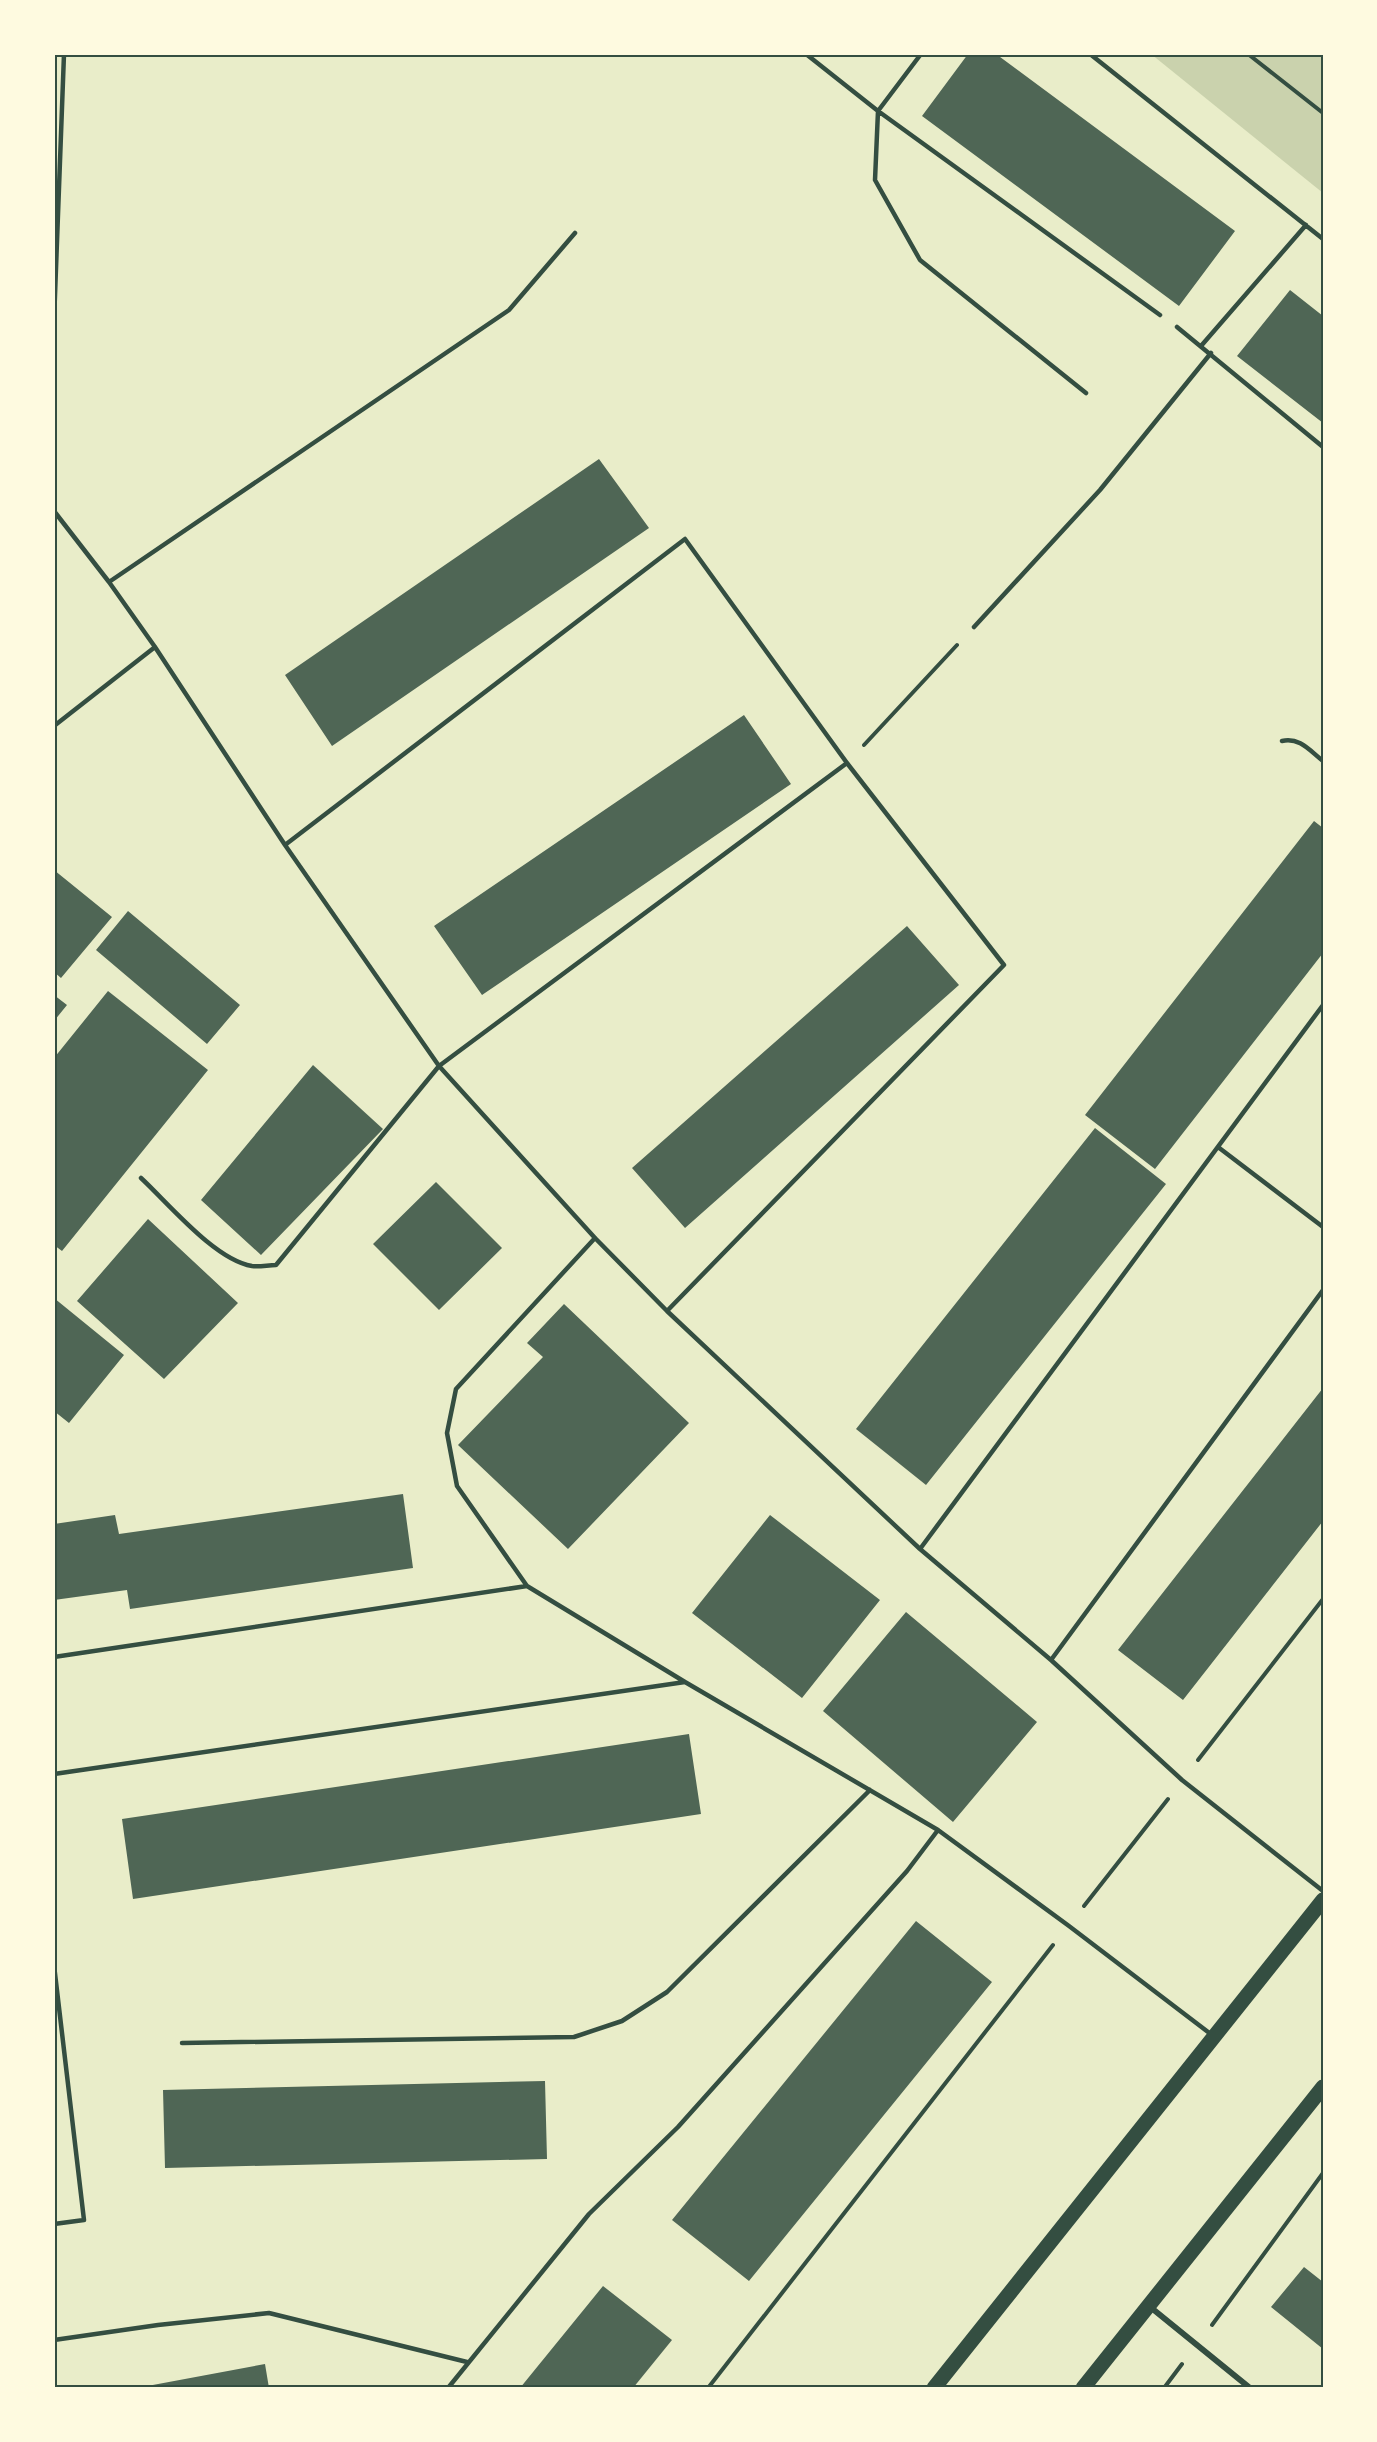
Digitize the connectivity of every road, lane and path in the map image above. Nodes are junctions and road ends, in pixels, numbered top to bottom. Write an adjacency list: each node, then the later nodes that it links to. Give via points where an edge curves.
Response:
1 (64, 54): 12 (lane)
2 (806, 54): 6 (lane)
3 (921, 54): 6 (lane)
4 (1089, 54): 8 (lane)
5 (1248, 54): 7 (path)
6 (878, 111): 11 (lane); 16 (lane, via 875,180 920,260)
7 (1323, 113)
8 (1306, 225): 10 (lane); 14 (lane)
9 (575, 233): 19 (lane, via 509,310)
10 (1323, 239)
11 (1160, 315)
12 (54, 322)
13 (1177, 327): 14 (lane)
14 (1201, 346): 15 (lane)
15 (1210, 353): 17 (lane); 20 (lane, via 1100,490)
16 (1086, 393)
17 (1323, 447)
18 (54, 511): 19 (lane)
19 (109, 582): 21 (lane)
20 (974, 627): 25 (path)
21 (155, 647): 22 (lane); 26 (lane)
22 (54, 726)
23 (1282, 741): 24 (lane, via 1297,740)
24 (1323, 761)
25 (847, 763): 26 (lane, via 685,539); 28 (lane); 34 (lane, via 1004,965)
26 (285, 845): 28 (lane)
27 (1323, 1005): 29 (lane)
28 (439, 1066): 30 (lane, via 276,1265 253,1266 214,1248); 32 (lane)
29 (1218, 1147): 31 (lane); 35 (lane)
30 (141, 1178)
31 (1323, 1227)
32 (595, 1238): 34 (lane); 36 (lane, via 456,1389 447,1433 457,1486)
33 (1323, 1290): 39 (lane)
34 (667, 1311): 35 (lane)
35 (920, 1549): 39 (lane)
36 (527, 1586): 38 (lane); 40 (lane)
37 (1323, 1599): 42 (path)
38 (54, 1657)
39 (1051, 1660): 42 (lane)
40 (685, 1682): 41 (lane); 43 (lane)
41 (54, 1774)
42 (1182, 1780): 45 (lane); 47 (path)
43 (870, 1790): 44 (lane); 50 (lane, via 667,1992 622,2021 574,2037)
44 (938, 1830): 47 (lane); 57 (lane, via 908,1871 678,2127 589,2214)
45 (1323, 1891)
46 (1323, 1900): 49 (main road)
47 (1069, 1926): 49 (lane); 59 (path)
48 (54, 1965): 53 (lane, via 84,2220)
49 (1214, 2037): 60 (main road)
50 (182, 2043)
51 (1323, 2087): 54 (main road)
52 (1323, 2173): 56 (path)
53 (54, 2224)
54 (1149, 2306): 56 (street); 61 (main road)
55 (54, 2340): 57 (lane, via 269,2313)
56 (1197, 2344): 62 (path); 63 (street)
57 (467, 2362): 58 (lane)
58 (448, 2388)
59 (708, 2388)
60 (934, 2388)
61 (1083, 2388)
62 (1164, 2388)
63 (1250, 2388)

